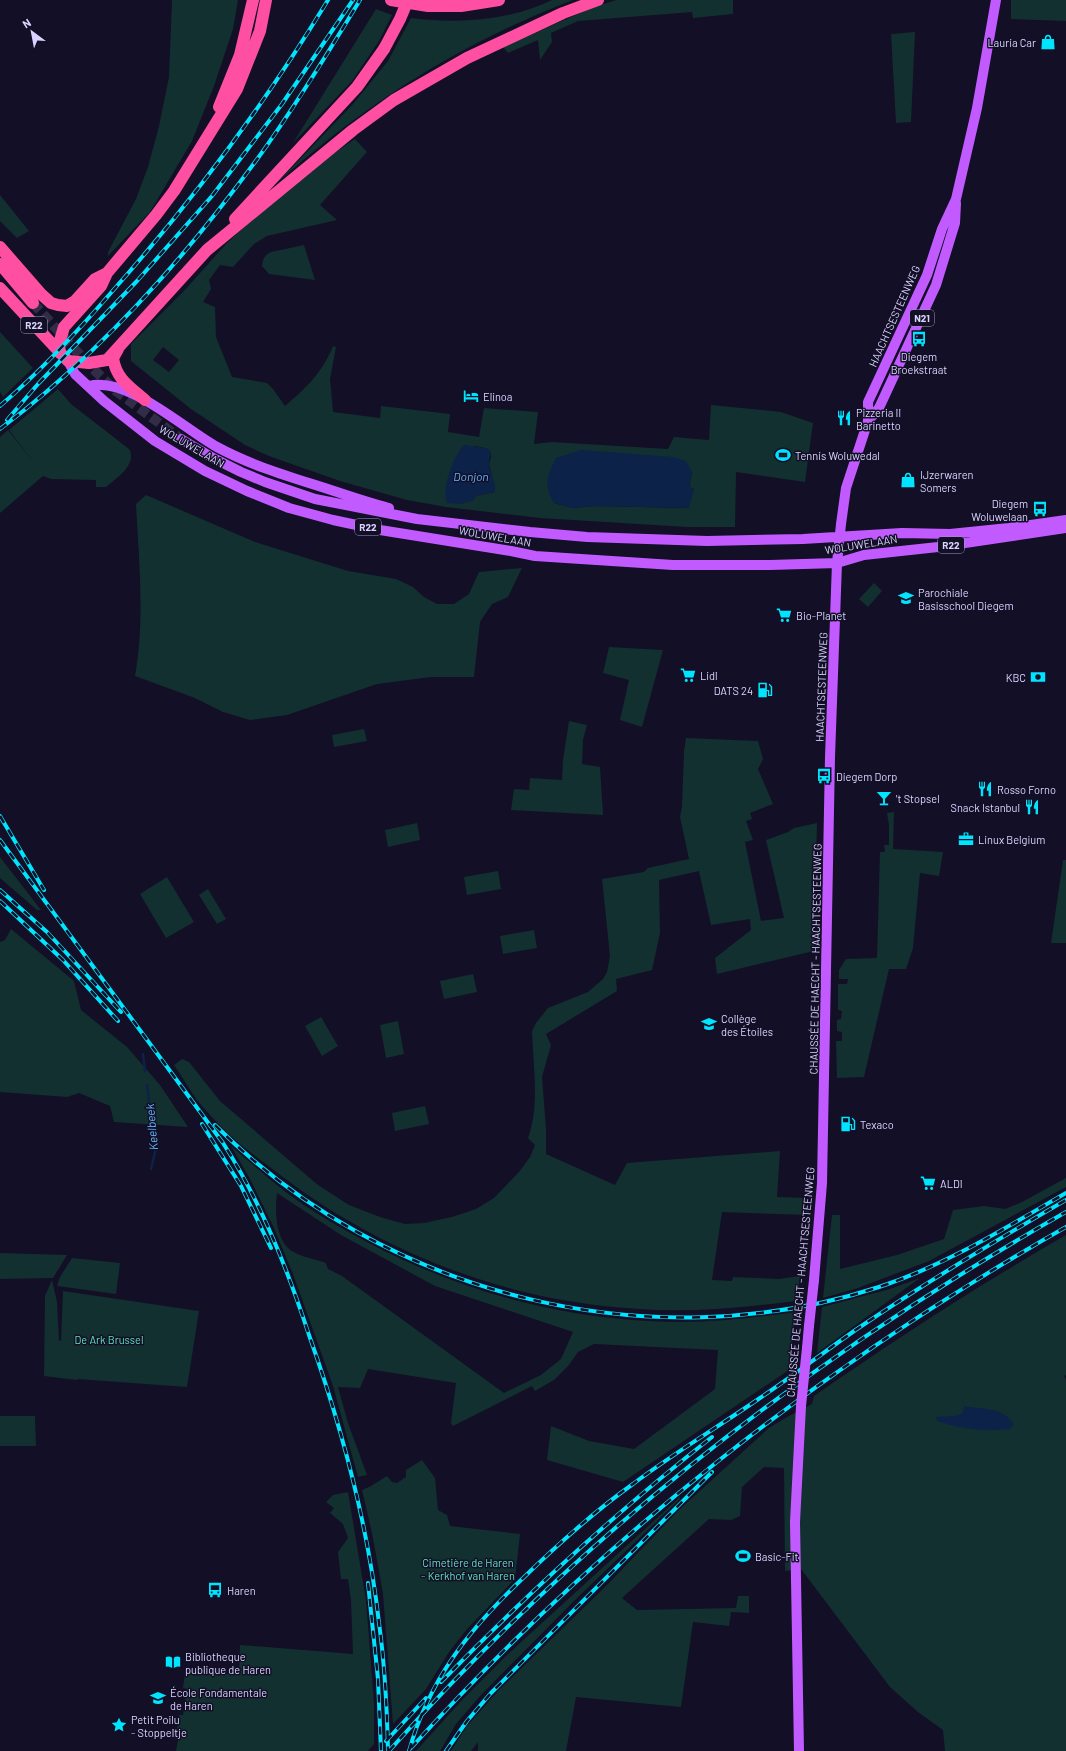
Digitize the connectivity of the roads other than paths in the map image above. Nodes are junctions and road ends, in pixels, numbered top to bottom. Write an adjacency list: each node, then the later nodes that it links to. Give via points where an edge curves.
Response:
1 (253, 0): 8 (highway, via 240,56)
2 (266, 0): 8 (highway, via 260,31 237,89)
3 (391, 0): 5 (highway, via 428,6 461,6)
4 (408, 0): 10 (highway, bridge, via 384,48 357,87)
5 (500, 0)
6 (598, 0): 10 (highway, via 508,38 394,100 353,130)
7 (996, 0): 23 (main road, HAACHTSESTEENWEG / N21, via 977,108 956,199 955,224 936,285 879,408 868,421 846,488)
8 (208, 134): 12 (highway, via 169,197 122,257)
9 (0, 247): 14 (highway)
10 (207, 250): 15 (highway)
11 (0, 264): 14 (highway, R22)
12 (106, 273): 14 (highway, via 95,279 67,306); 16 (highway, via 101,286 64,327 59,344)
13 (0, 288): 16 (highway, WOLUWELAAN / R22)
14 (37, 298)
15 (120, 346): 16 (highway, via 106,360 99,362); 18 (highway, R22, via 113,358 117,372 123,381)
16 (64, 357): 17 (main road, WOLUWELAAN / R22, via 75,374)
17 (89, 386): 18 (main road, R22, via 113,386); 24 (main road, WOLUWELAAN / R22, via 154,440 205,471 289,508 332,520 543,557 680,565)
18 (145, 400): 21 (main road, WOLUWELAAN / R22, via 217,447 247,461 287,477 378,506)
19 (181, 439): 21 (main road, WOLUWELAAN / R22, via 241,472 315,499)
20 (1066, 520): 23 (main road, WOLUWELAAN / R22, via 975,532)
21 (445, 522): 23 (main road, WOLUWELAAN / R22, via 566,535 674,541)
22 (1066, 528): 24 (main road, WOLUWELAAN / R22, via 864,555)
23 (840, 537): 24 (main road, HAACHTSESTEENWEG / N21)
24 (837, 563): 25 (main road, HAACHTSESTEENWEG / N21)
25 (829, 814): 26 (main road, CHAUSSÉE DE HAECHT - HAACHTSESTEENWEG / N21, bridge, via 822,1183 801,1406 795,1522)
26 (799, 1751)

